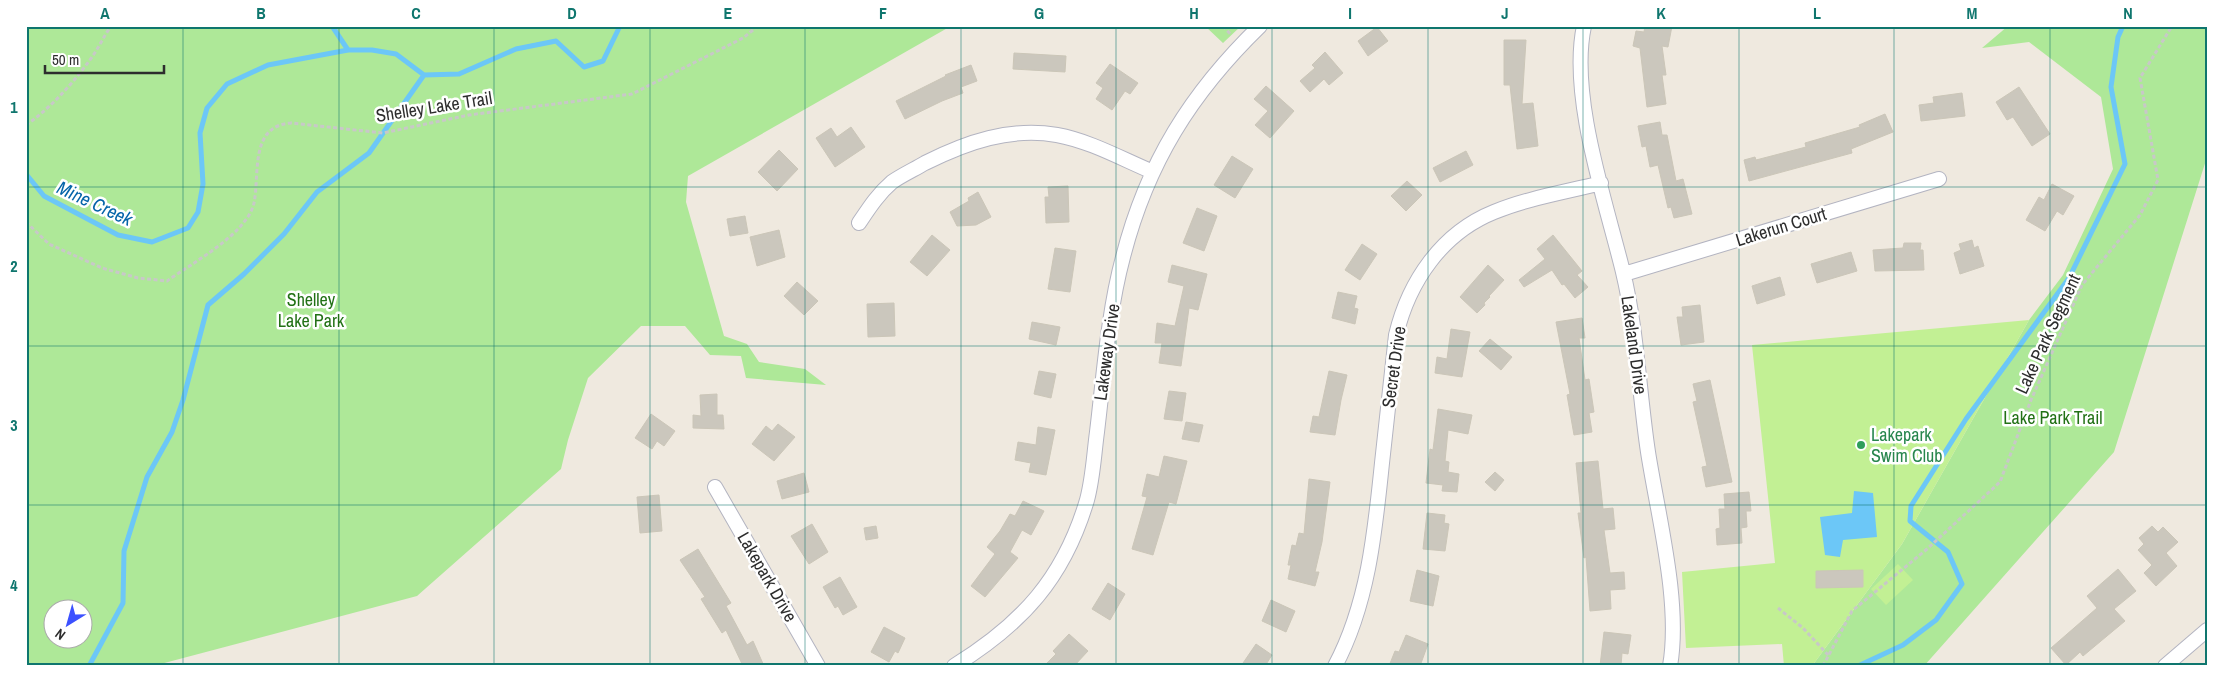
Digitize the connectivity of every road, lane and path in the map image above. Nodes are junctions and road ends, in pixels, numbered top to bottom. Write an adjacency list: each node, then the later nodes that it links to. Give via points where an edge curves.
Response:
1 (111, 26): 6 (path, via 92,57 68,86)
2 (758, 26): 10 (path, Shelley Lake Trail, via 743,38 632,94 469,115 383,133 278,124 268,131 256,163 254,204 246,219 231,236 167,281 138,278 102,268 49,244)
3 (1260, 26): 7 (street, Lakeway Drive, via 1219,67 1190,105)
4 (1584, 26): 9 (street, Lakeland Drive, via 1582,91)
5 (2172, 26): 16 (path, Lake Park Segment, via 2140,78 2158,180 2140,215 2082,285 2031,400 2000,482 1852,612)
6 (26, 125)
7 (1153, 172): 11 (street, via 1056,135 989,137 967,143 894,181); 19 (street, Lakeway Drive, via 1122,259 1108,337 1088,498 1072,541 1053,577 1033,603 1008,629)
8 (1939, 179): 12 (street, Lakerun Court)
9 (1601, 183): 12 (street, Lakeland Drive); 20 (street, Secret Drive, via 1512,206 1471,224 1436,254 1411,291 1396,335 1374,536 1366,580 1352,626)
10 (26, 222)
11 (859, 223)
12 (1624, 274): 21 (street, Lakeland Drive, via 1667,564 1673,647)
13 (716, 487): 18 (street, Lakepark Drive)
14 (1778, 608): 16 (path, via 1803,628)
15 (2207, 630): 22 (street)
16 (1829, 656): 17 (path, Lake Park Segment)
17 (1824, 665)
18 (818, 666)
19 (954, 666)
20 (1334, 666)
21 (1670, 666)
22 (2165, 666)

